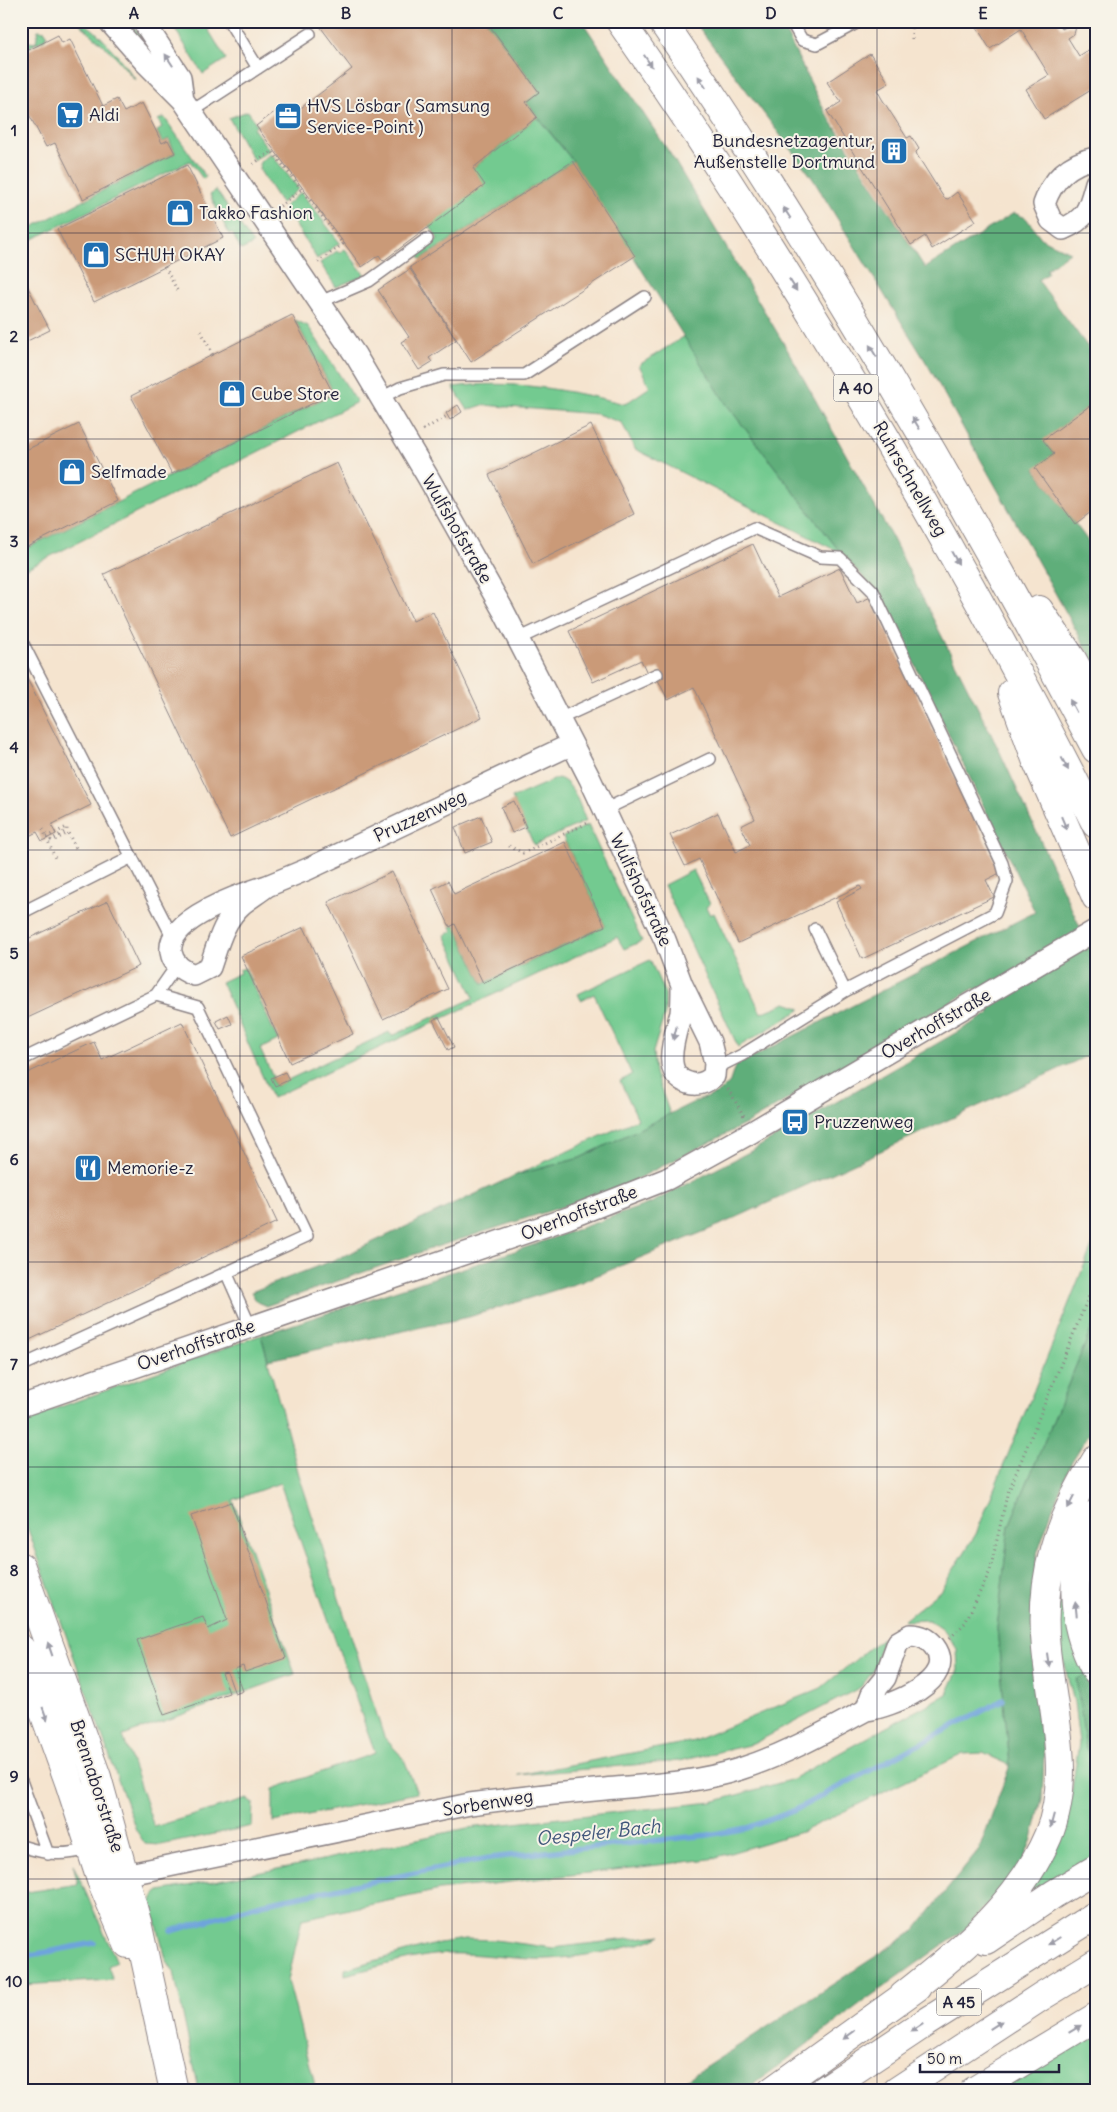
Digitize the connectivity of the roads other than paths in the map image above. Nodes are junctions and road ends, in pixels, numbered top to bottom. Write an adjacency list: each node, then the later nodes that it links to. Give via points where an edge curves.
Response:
1 (109, 21): 10 (street, Wulfshofstraße)
2 (143, 21): 10 (street, Wulfshofstraße, one-way to 2, via 180,77)
3 (229, 21): 9 (lane)
4 (620, 21): 18 (main road, Ruhrschnellweg / A 40, one-way to 18, via 793,284)
5 (662, 21): 17 (main road, Ruhrschnellweg / A 40, one-way to 5, via 808,245)
6 (791, 21): 7 (lane, via 802,40 817,44)
7 (860, 21)
8 (310, 34): 9 (lane)
9 (258, 68): 10 (lane)
10 (188, 106): 15 (street, Wulfshofstraße)
11 (1095, 160): 12 (street, via 1085,160 1067,169 1049,189 1044,204 1051,220 1063,229 1078,222 1089,208)
12 (1096, 183)
13 (427, 239): 15 (lane, via 369,281)
14 (646, 297): 16 (lane, via 524,375 444,375 400,388)
15 (320, 302): 16 (street, Wulfshofstraße)
16 (381, 398): 19 (street, Wulfshofstraße)
17 (934, 453): 22 (main road, via 1061,642); 25 (main road, Ruhrschnellweg / A 40, one-way to 17)
18 (968, 582): 28 (main road, Ruhrschnellweg / A 40, one-way to 28); 31 (main road, one-way to 31, via 1037,762)
19 (518, 639): 23 (street, Wulfshofstraße); 38 (lane, via 754,528 820,557 840,558 873,591 1002,863 1007,881 995,913)
20 (21, 640): 29 (lane)
21 (658, 674): 23 (lane)
22 (1096, 702)
23 (559, 719): 24 (street, Wulfshofstraße)
24 (572, 744): 27 (street, Wulfshofstraße); 30 (street, Pruzzenweg)
25 (1096, 749)
26 (710, 759): 27 (lane)
27 (597, 816): 37 (street, Wulfshofstraße, via 665,940)
28 (1096, 824)
29 (132, 857): 32 (lane); 35 (lane)
30 (267, 886): 35 (street, Pruzzenweg, via 200,915 181,926); 36 (street, Pruzzenweg, via 242,905 227,922 210,966 194,975)
31 (1094, 893)
32 (21, 913)
33 (815, 929): 38 (lane)
34 (1096, 930): 43 (street, Overhoffstraße, via 668,1179 568,1218)
35 (173, 938): 36 (street, via 170,949)
36 (177, 965): 39 (lane)
37 (682, 985): 41 (street, Wulfshofstraße, via 710,1042); 41 (street, Wulfshofstraße, one-way to 41, via 681,1011 670,1054 676,1075 693,1085)
38 (845, 991): 41 (lane, via 742,1055)
39 (156, 994): 40 (lane); 42 (lane, via 198,1007 307,1236)
40 (21, 1060)
41 (720, 1075)
42 (226, 1272): 43 (lane); 44 (lane)
43 (250, 1326): 45 (street, Overhoffstraße)
44 (21, 1366)
45 (21, 1406)
46 (1096, 1460): 60 (main road, one-way to 60, via 1062,1522 1050,1560 1045,1592 1046,1649 1059,1752 1057,1802 1049,1834 1025,1880 980,1931)
47 (1096, 1514): 50 (main road, one-way to 47, via 1079,1633 1075,1606 1079,1558 1084,1538)
48 (21, 1567): 57 (main road, Brennaborstraße, one-way to 48, via 97,1777)
49 (21, 1649): 54 (main road, Brennaborstraße, one-way to 54)
50 (1096, 1671)
51 (866, 1710): 51 (street, Sorbenweg, via 887,1705 929,1683 940,1665 932,1643 917,1635 898,1642 885,1678 872,1694); 57 (street, Sorbenweg, via 792,1750 710,1777 470,1804)
52 (21, 1781): 55 (lane)
53 (21, 1846): 55 (lane)
54 (91, 1849): 55 (lane, via 70,1854); 57 (main road, Brennaborstraße)
55 (48, 1854)
56 (1096, 1869): 60 (main road)
57 (113, 1878): 62 (main road, Brennaborstraße, via 137,1922)
58 (1096, 1916): 64 (main road, A 45, one-way to 64)
59 (1096, 1963): 65 (main road, A 45, one-way to 59)
60 (903, 1996): 63 (main road, one-way to 63)
61 (1096, 2017): 66 (main road, one-way to 61)
62 (174, 2091)
63 (772, 2091)
64 (823, 2091)
65 (897, 2091)
66 (974, 2091)

